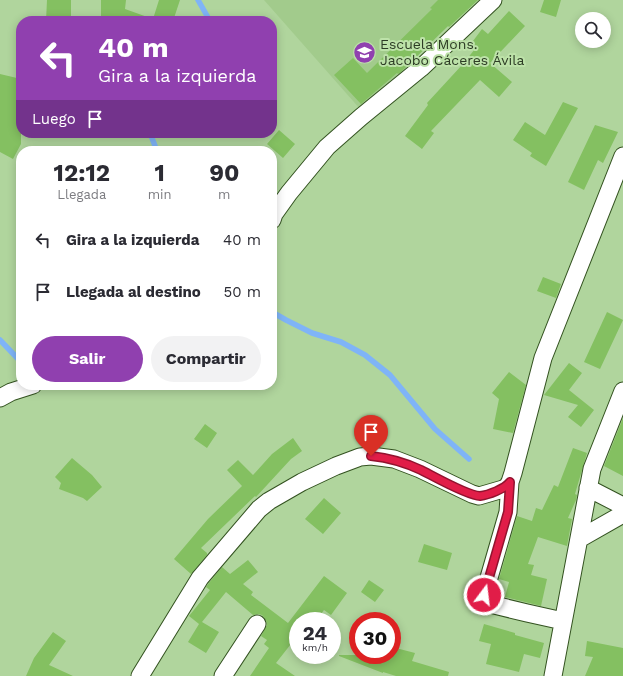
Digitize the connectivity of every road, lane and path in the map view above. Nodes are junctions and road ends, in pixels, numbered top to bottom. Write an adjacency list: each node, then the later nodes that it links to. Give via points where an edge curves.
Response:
1 (493, 0): 3 (street, via 421,68 327,147)
2 (623, 156): 7 (street, via 543,358)
3 (277, 210)
4 (17, 390): 6 (street)
5 (623, 391): 8 (street, via 592,469)
6 (0, 398)
7 (510, 482): 12 (street, via 508,512 484,595 490,604); 14 (street, via 502,489 480,496 394,459 371,456 360,457 336,466 302,482 259,509 205,572)
8 (588, 488): 9 (street); 11 (street)
9 (623, 506)
10 (623, 514): 11 (street)
11 (579, 539): 12 (street)
12 (563, 621): 16 (street)
13 (257, 624): 15 (street)
14 (140, 676)
15 (223, 676)
16 (553, 676)

